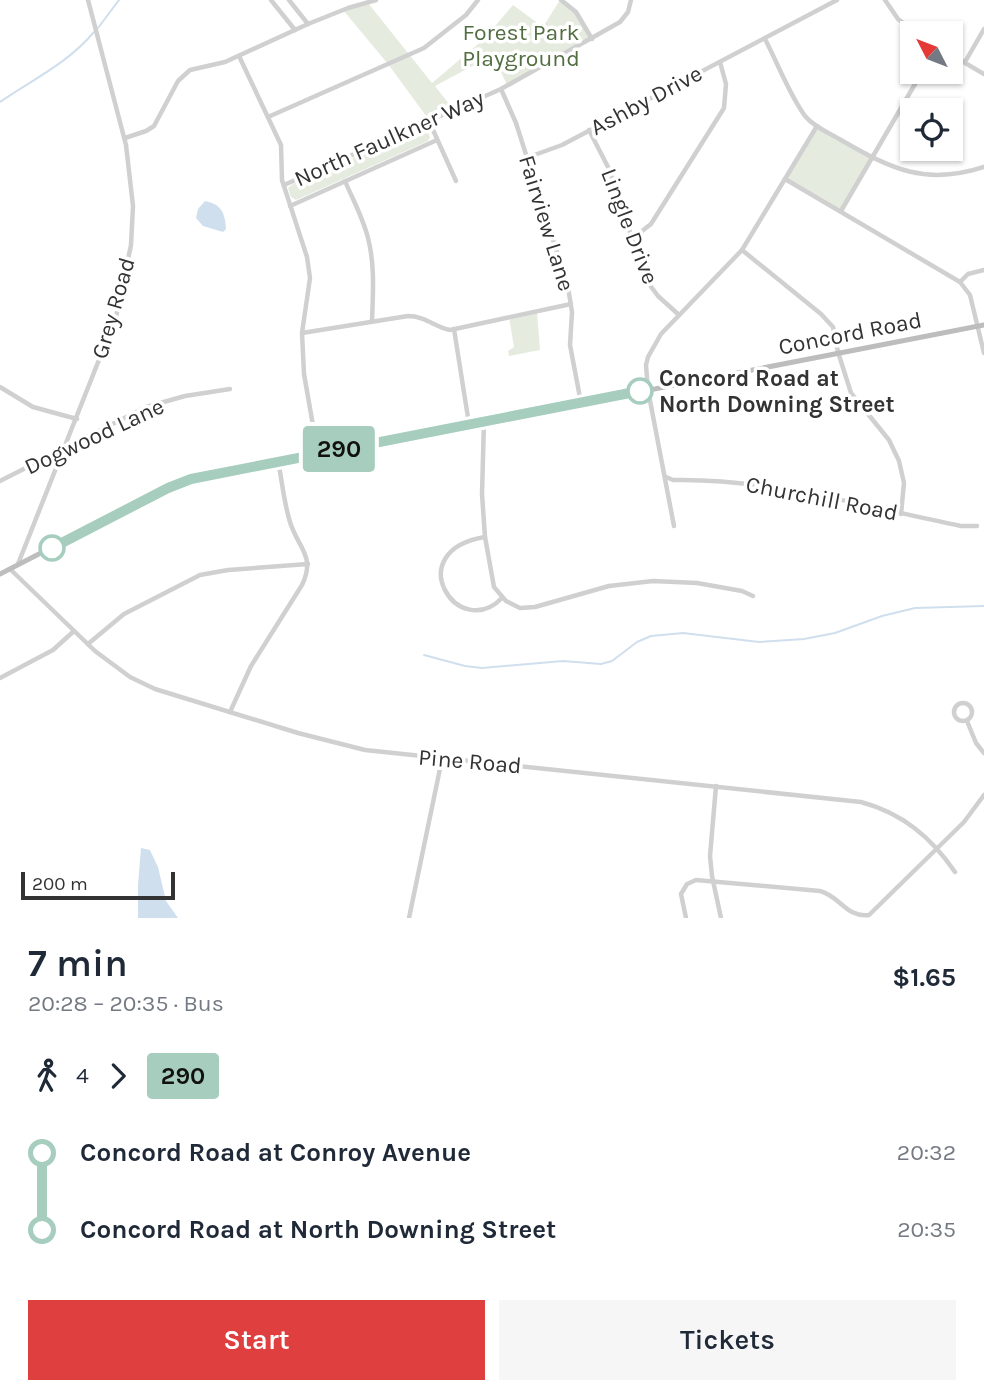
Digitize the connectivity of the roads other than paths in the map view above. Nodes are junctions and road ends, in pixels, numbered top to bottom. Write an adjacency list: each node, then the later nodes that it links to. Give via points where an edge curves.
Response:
1 (88, 0): 26 (street, Grey Road)
2 (271, 0): 13 (street)
3 (289, 0): 11 (street)
4 (376, 0): 11 (street)
5 (478, 0): 22 (street, via 424,48)
6 (561, 0): 14 (street, via 576,12)
7 (631, 0): 14 (street, North Faulkner Way, via 624,19)
8 (837, 0): 15 (street, Ashby Drive)
9 (884, 0): 10 (street)
10 (901, 21)
11 (308, 24): 13 (street)
12 (984, 29): 18 (street)
13 (295, 30): 16 (street)
14 (592, 39): 21 (street, North Faulkner Way)
15 (765, 39): 17 (street, Ashby Drive); 24 (street, via 803,113)
16 (239, 56): 22 (street); 26 (street, via 185,73 154,126)
17 (720, 62): 25 (street, Ashby Drive); 37 (street, via 727,90 720,117 651,224)
18 (965, 62): 19 (street)
19 (984, 74)
20 (915, 84): 29 (street)
21 (501, 89): 23 (street, North Faulkner Way); 28 (street, Fairview Lane)
22 (268, 117): 34 (street, via 281,145)
23 (429, 121): 27 (street); 34 (street, North Faulkner Way)
24 (817, 126): 29 (street); 31 (street)
25 (589, 130): 28 (street, Ashby Drive); 37 (street, Lingle Drive)
26 (125, 138): 53 (street, Grey Road, via 133,206 128,262 116,317)
27 (438, 139): 32 (street); 33 (street)
28 (526, 158): 41 (street, Fairview Lane)
29 (872, 158): 30 (street, via 907,173 934,176); 36 (street)
30 (984, 167)
31 (785, 179): 36 (street); 38 (street)
32 (345, 181): 35 (street); 43 (street, via 370,248)
33 (456, 181)
34 (284, 185): 35 (street)
35 (290, 206): 46 (street, via 310,271)
36 (841, 211): 40 (street)
37 (633, 238): 42 (street, Lingle Drive, via 649,285)
38 (742, 250): 42 (street); 47 (street, via 827,320)
39 (984, 270): 40 (street, via 968,274)
40 (960, 282): 44 (street)
41 (572, 304): 45 (street); 52 (street, Fairview Lane, via 570,345)
42 (679, 315): 51 (street, via 651,348 646,365)
43 (372, 321): 45 (street, via 414,316); 46 (street)
44 (981, 326): 47 (main road, Concord Road); 48 (street)
45 (454, 329): 55 (street)
46 (302, 333): 57 (street)
47 (838, 352): 51 (main road, Concord Road); 61 (street, via 851,393 899,461 904,483)
48 (984, 353)
49 (0, 387): 53 (street, via 33,407)
50 (230, 389): 56 (street, Dogwood Lane, via 146,407)
51 (648, 390): 52 (main road, Concord Road); 59 (street)
52 (581, 403): 54 (main road, Concord Road)
53 (77, 419): 56 (street, Grey Road)
54 (485, 421): 55 (main road, Concord Road); 64 (street)
55 (470, 424): 57 (main road, Concord Road)
56 (66, 446): 60 (street, Dogwood Lane); 66 (street, Grey Road)
57 (318, 454): 58 (main road, Concord Road)
58 (278, 461): 65 (street, via 289,520); 66 (main road, Concord Road, via 180,482)
59 (666, 477): 61 (street, Churchill Road, via 762,484); 62 (street)
60 (0, 481)
61 (901, 514): 63 (street, Churchill Road)
62 (674, 526)
63 (977, 526)
64 (485, 537): 70 (street, via 492,582); 70 (street, via 465,541 449,553 443,566 443,588 469,610 490,608)
65 (307, 564): 72 (street, via 200,575 124,614); 74 (street, via 302,585 251,666)
66 (18, 565): 67 (main road, Concord Road)
67 (10, 569): 68 (main road, Concord Road); 71 (street, Pine Road)
68 (0, 574)
69 (753, 596): 70 (street, via 661,581 609,586 530,608)
70 (502, 598)
71 (74, 631): 72 (street, Pine Road); 73 (street, via 53,650)
72 (88, 644): 74 (street, Pine Road, via 143,684)
73 (0, 678)
74 (230, 712): 77 (street, Pine Road, via 355,748)
75 (967, 721): 75 (street, via 971,708 960,704 955,715); 76 (street)
76 (984, 753)
77 (442, 760): 78 (street, Pine Road); 83 (street)
78 (716, 786): 80 (street, Pine Road, via 872,805 909,823); 82 (street, via 710,848)
79 (984, 795): 80 (street)
80 (937, 848): 81 (street, Pine Road); 82 (street, via 873,912 863,916 852,914 825,893)
81 (955, 872)
82 (713, 882): 84 (street, via 696,880 684,888 681,901); 85 (street)
83 (409, 918)
84 (686, 918)
85 (721, 918)

